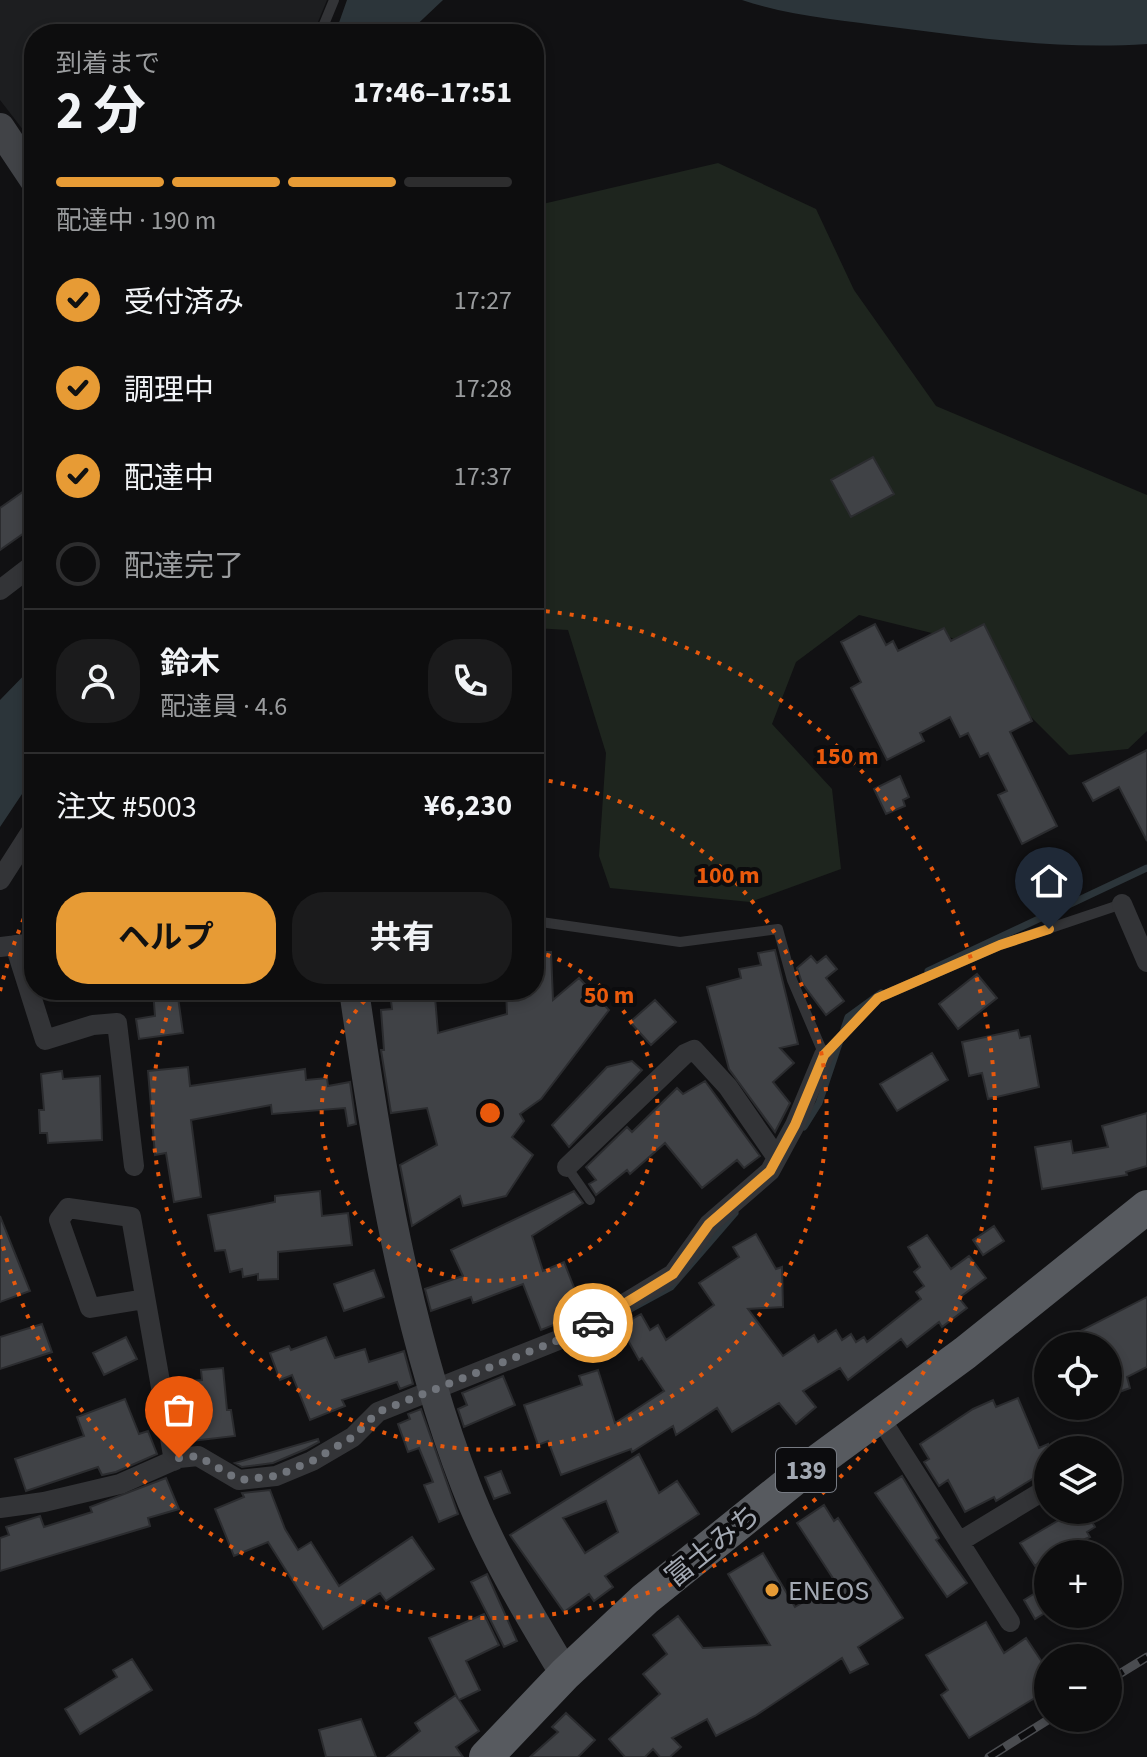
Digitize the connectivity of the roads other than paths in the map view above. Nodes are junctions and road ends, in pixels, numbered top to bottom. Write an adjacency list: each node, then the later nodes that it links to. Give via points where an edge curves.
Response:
1 (334, 0): 2 (lane)
2 (324, 24)
3 (0, 128): 4 (main road)
4 (24, 164)
5 (24, 572): 6 (street)
6 (0, 590)
7 (24, 843): 8 (street)
8 (0, 880)
9 (1122, 904): 12 (street); 16 (lane, via 1000,945 878,998)
10 (544, 922): 16 (lane, via 680,942 778,929 792,980)
11 (16, 945): 13 (street)
12 (1147, 962)
13 (24, 971)
14 (33, 1000): 18 (street, via 45,1040 82,1027 117,1023)
15 (355, 1000): 23 (main road, via 381,1178)
16 (824, 1055): 17 (street)
17 (777, 1158): 19 (street, via 728,1087 694,1050); 23 (street, via 770,1171 709,1224 673,1274 576,1333)
18 (134, 1166)
19 (567, 1167): 20 (lane)
20 (590, 1200)
21 (1147, 1207): 24 (highway, 富士みち / 139)
22 (145, 1299): 22 (street, via 131,1217 68,1208 59,1220 90,1308); 25 (street)
23 (434, 1391): 25 (street, via 378,1412 353,1437 276,1476 239,1480 198,1456); 30 (main road, via 484,1527)
24 (879, 1416): 28 (street); 30 (highway, 富士みち / 139, via 645,1599)
25 (174, 1461): 27 (street, via 120,1484)
26 (1034, 1496): 28 (street)
27 (0, 1508)
28 (959, 1542): 29 (street)
29 (1010, 1622)
30 (565, 1674): 31 (highway, 富士みち / 139)
31 (486, 1757)

